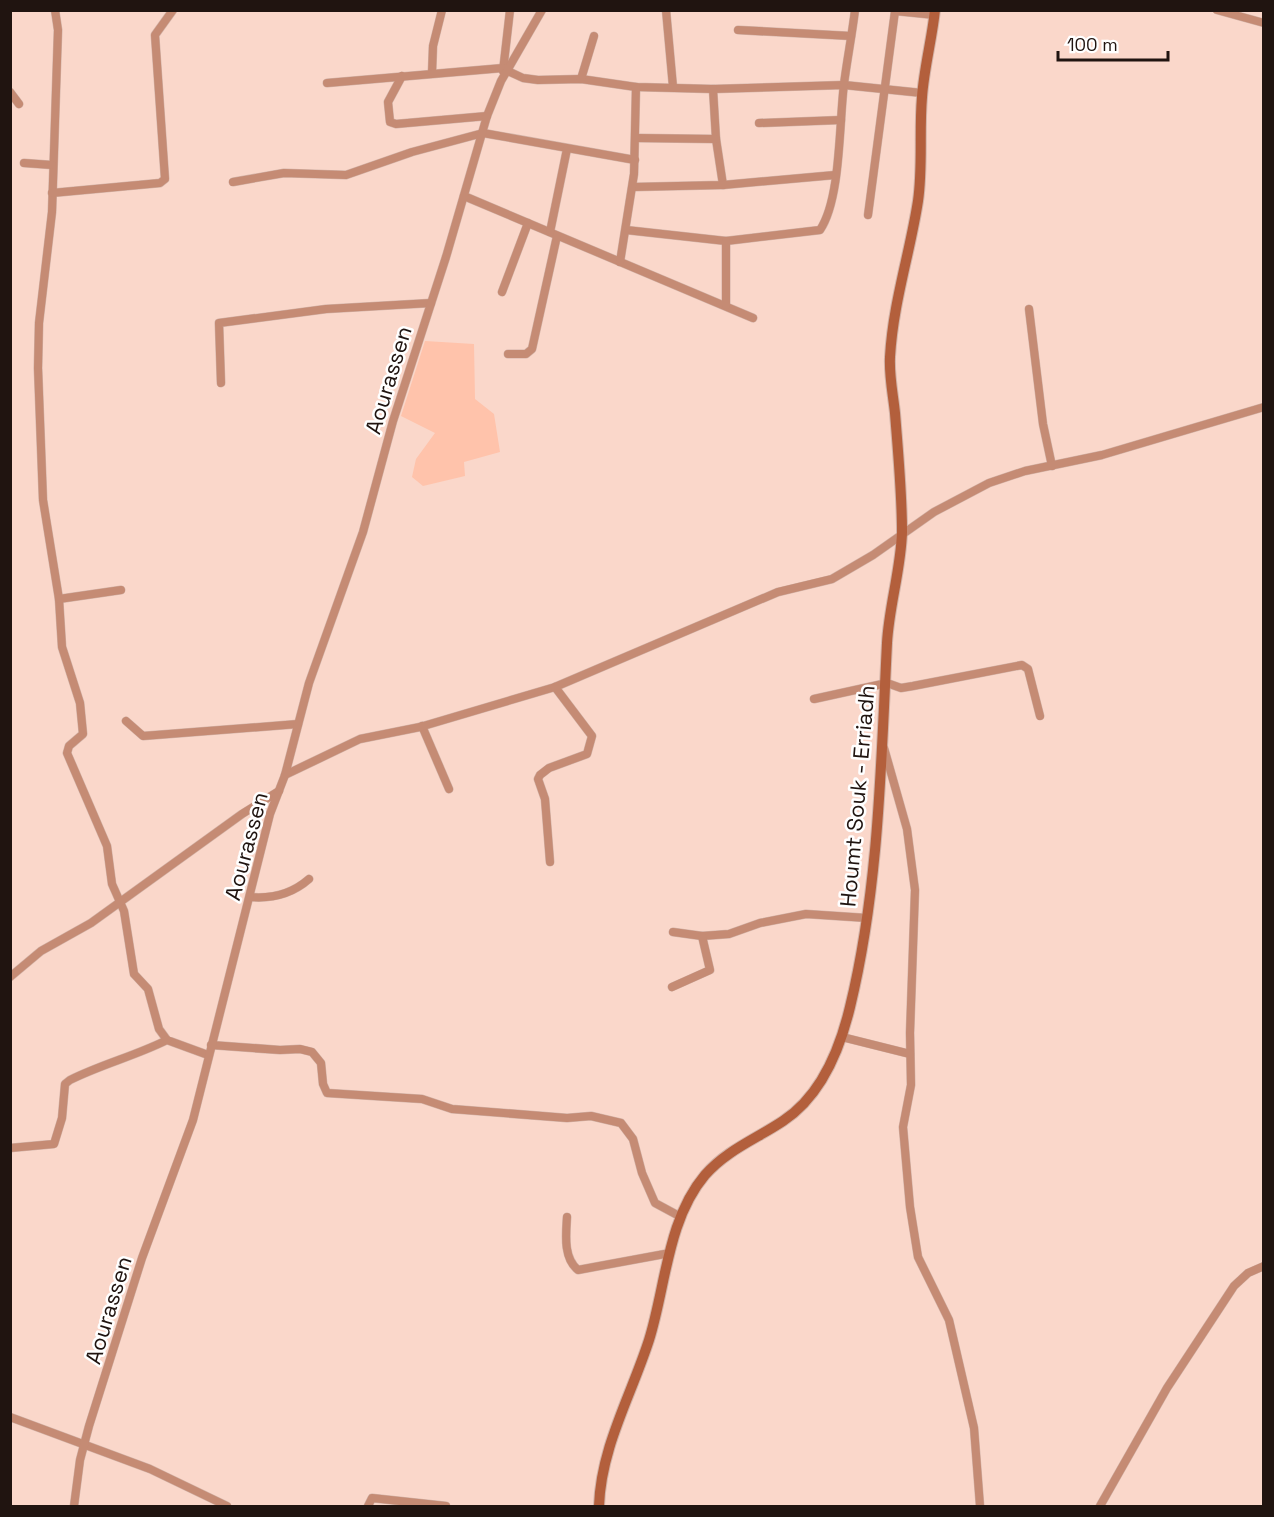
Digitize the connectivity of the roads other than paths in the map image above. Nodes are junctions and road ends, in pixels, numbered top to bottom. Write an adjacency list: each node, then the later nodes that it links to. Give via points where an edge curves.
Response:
1 (55, 10): 39 (street, via 58,30)
2 (173, 10): 44 (street, via 155,35 165,179 160,183)
3 (442, 10): 18 (street, via 432,52)
4 (510, 10): 13 (street, Aourassen)
5 (542, 10): 16 (street)
6 (666, 10): 24 (street)
7 (855, 10): 15 (street)
8 (1217, 10): 11 (street)
9 (894, 11): 10 (street); 26 (street)
10 (935, 13): 28 (street, Houmt Souk - Erriadh)
11 (1263, 23)
12 (738, 30): 15 (street)
13 (507, 32): 16 (street); 17 (street, Aourassen)
14 (594, 36): 20 (street)
15 (851, 36): 22 (street)
16 (524, 39): 17 (street)
17 (505, 69): 18 (street); 20 (street, via 538,81); 30 (street, Aourassen)
18 (432, 73): 19 (street)
19 (402, 76): 21 (street); 30 (street, via 388,102 390,122)
20 (581, 79): 23 (street)
21 (327, 83)
22 (844, 85): 25 (street); 26 (street); 31 (street)
23 (636, 87): 24 (street); 34 (street)
24 (673, 87): 25 (street)
25 (713, 88): 35 (street)
26 (883, 89): 28 (street); 46 (street)
27 (10, 92): 29 (street)
28 (922, 93): 61 (street, Houmt Souk - Erriadh, via 918,201 898,290 889,361)
29 (19, 104)
30 (487, 116): 33 (street, Aourassen)
31 (841, 120): 32 (street); 40 (street)
32 (759, 123)
33 (483, 132): 36 (street); 41 (street, via 346,175 284,172); 45 (street, Aourassen)
34 (636, 138): 35 (street); 37 (street)
35 (716, 140): 42 (street)
36 (567, 149): 37 (street); 49 (street)
37 (635, 160): 43 (street)
38 (24, 163): 39 (street)
39 (52, 165): 44 (street)
40 (835, 176): 42 (street); 50 (street, via 828,218 820,230)
41 (233, 183)
42 (723, 185): 43 (street)
43 (633, 187): 48 (street)
44 (52, 193): 63 (street, via 38,368 43,500)
45 (464, 196): 47 (street); 53 (street, Aourassen)
46 (868, 215)
47 (528, 223): 49 (street); 52 (street)
48 (627, 230): 50 (street); 51 (street)
49 (553, 234): 51 (street); 57 (street, via 532,349 526,354)
50 (726, 241): 54 (street)
51 (620, 262): 54 (street)
52 (502, 292)
53 (431, 303): 58 (street, via 326,309 219,323); 69 (street, Aourassen, via 363,532 309,682)
54 (726, 305): 56 (street)
55 (1029, 309): 60 (street)
56 (753, 318)
57 (508, 354)
58 (221, 383)
59 (1263, 406): 60 (street)
60 (1052, 466): 61 (street, via 989,483 952,501)
61 (902, 534): 64 (street, Houmt Souk - Erriadh, via 887,640); 65 (street, via 832,579 778,592)
62 (122, 591): 63 (street)
63 (58, 599): 78 (street, via 65,663 84,727 67,753 107,846 112,884)
64 (887, 682): 66 (street); 67 (street, via 901,688 1025,665); 71 (street, Houmt Souk - Erriadh)
65 (555, 687): 70 (street); 75 (street, via 592,736 587,754 549,768 538,779 545,799)
66 (814, 699)
67 (1040, 716)
68 (126, 721): 69 (street, via 143,735)
69 (298, 724): 72 (street, Aourassen)
70 (422, 726): 72 (street, via 360,739); 73 (street)
71 (883, 747): 79 (street, Houmt Souk - Erriadh); 88 (street, via 907,829 915,890)
72 (285, 775): 74 (street, Aourassen)
73 (449, 789)
74 (279, 791): 77 (street, Aourassen); 78 (street)
75 (550, 862)
76 (309, 879): 77 (street, via 282,895)
77 (250, 897): 86 (street, Aourassen)
78 (120, 903): 82 (street, via 53,943); 85 (street, via 134,974 148,989 159,1029)
79 (867, 918): 81 (street, via 806,915 760,923 729,934); 84 (street, Houmt Souk - Erriadh)
80 (673, 932): 81 (street)
81 (702, 936): 83 (street, via 710,970)
82 (10, 977)
83 (672, 987)
84 (842, 1037): 88 (street); 91 (street, Houmt Souk - Erriadh, via 829,1069 808,1099 785,1120 739,1146 712,1169 689,1199)
85 (167, 1040): 87 (street); 89 (street, via 70,1080 65,1084 62,1118 54,1144)
86 (211, 1045): 87 (street, Aourassen); 91 (street, via 312,1052 321,1063 327,1094 422,1099 452,1109 567,1118 591,1116 621,1123 633,1139 655,1203)
87 (208, 1054): 95 (street, Aourassen, via 186,1143 142,1258)
88 (910, 1054): 101 (street, via 911,1085 903,1127 915,1244 950,1320 974,1428)
89 (10, 1148)
90 (567, 1217): 92 (street, via 566,1242 571,1265 578,1270)
91 (681, 1217): 92 (street, Houmt Souk - Erriadh)
92 (670, 1253): 100 (street, Houmt Souk - Erriadh, via 650,1336 607,1451 600,1478)
93 (1263, 1266): 102 (street, via 1234,1286 1167,1388)
94 (10, 1417): 95 (street)
95 (84, 1444): 96 (street, Aourassen); 97 (street, via 150,1469)
96 (75, 1506)
97 (227, 1506)
98 (368, 1506): 99 (street, via 372,1498)
99 (446, 1506)
100 (599, 1506)
101 (980, 1506)
102 (1100, 1506)

